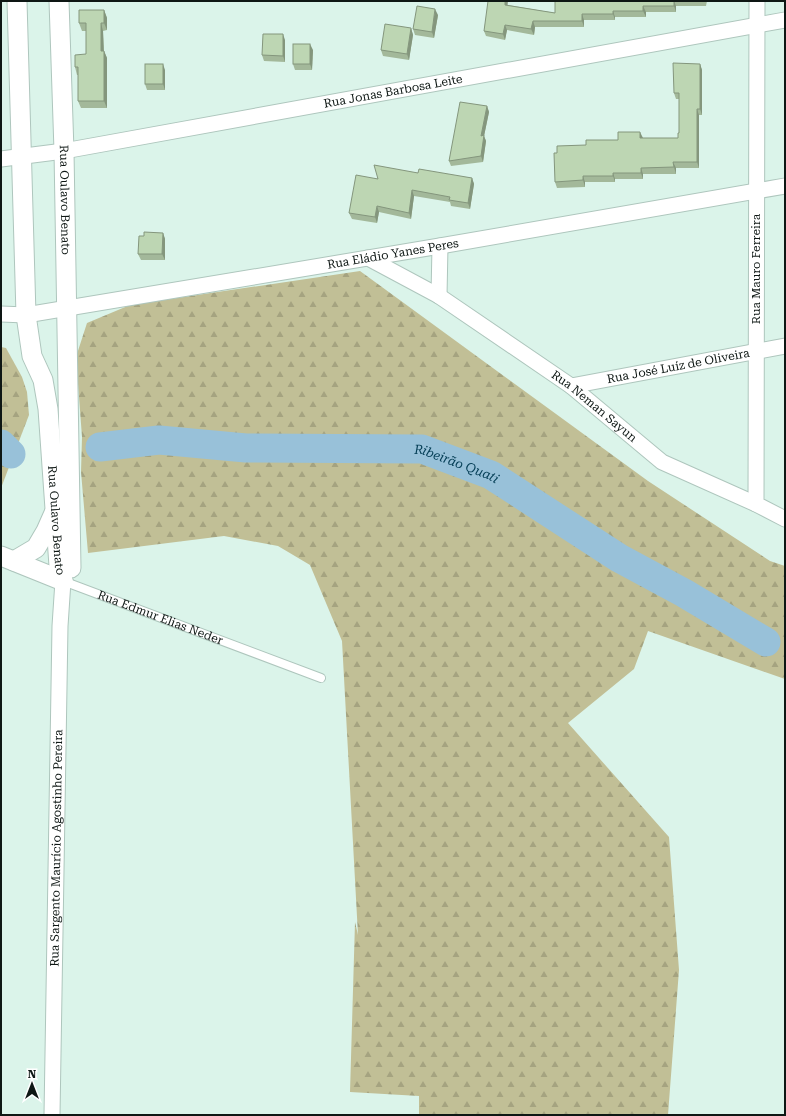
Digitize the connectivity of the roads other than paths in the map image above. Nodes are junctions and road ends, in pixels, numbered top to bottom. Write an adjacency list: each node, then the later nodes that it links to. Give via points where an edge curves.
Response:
1 (17, 1): 7 (street, Rua Oulavo Benato)
2 (59, 1): 6 (street, Rua Oulavo Benato)
3 (757, 1): 5 (street, Rua Mauro Ferreira)
4 (785, 20): 5 (street, Rua Jonas Barbosa Leite)
5 (757, 26): 6 (street, Rua Jonas Barbosa Leite); 10 (street, Rua Mauro Ferreira)
6 (64, 151): 7 (street, Rua Jonas Barbosa Leite); 14 (street, Rua Oulavo Benato)
7 (22, 156): 8 (street, Rua Jonas Barbosa Leite); 16 (street, Rua Oulavo Benato)
8 (1, 159)
9 (785, 186): 10 (street, Rua Eládio Yanes Peres)
10 (757, 192): 11 (street, Rua Eládio Yanes Peres); 18 (street, Rua Mauro Ferreira)
11 (440, 246): 12 (street, Rua Eládio Yanes Peres); 13 (street)
12 (368, 258): 13 (street, Rua Neman Sayun); 14 (street, Rua Eládio Yanes Peres)
13 (439, 296): 19 (street, Rua Neman Sayun)
14 (67, 308): 16 (street, Rua Eládio Yanes Peres); 24 (street, Rua Oulavo Benato, via 71,568)
15 (1, 314): 16 (street, Rua Eládio Yanes Peres)
16 (26, 315): 21 (street, Rua Oulavo Benato, via 32,356 43,380 48,408)
17 (785, 346): 18 (street, Rua José Luíz de Oliveira)
18 (756, 351): 19 (street, Rua José Luíz de Oliveira); 20 (street, Rua Mauro Ferreira)
19 (571, 386): 20 (street, Rua Neman Sayun, via 662,462)
20 (756, 504): 22 (street)
21 (55, 509): 23 (street, via 36,548); 24 (street, Rua Oulavo Benato, via 59,566)
22 (785, 519)
23 (8, 558): 24 (street, Rua Edmur Elias Neder)
24 (63, 581): 25 (lane, Rua Edmur Elias Neder); 26 (street, Rua Sargento Maurício Agostinho Pereira, via 60,626)
25 (321, 678)
26 (52, 1115)

